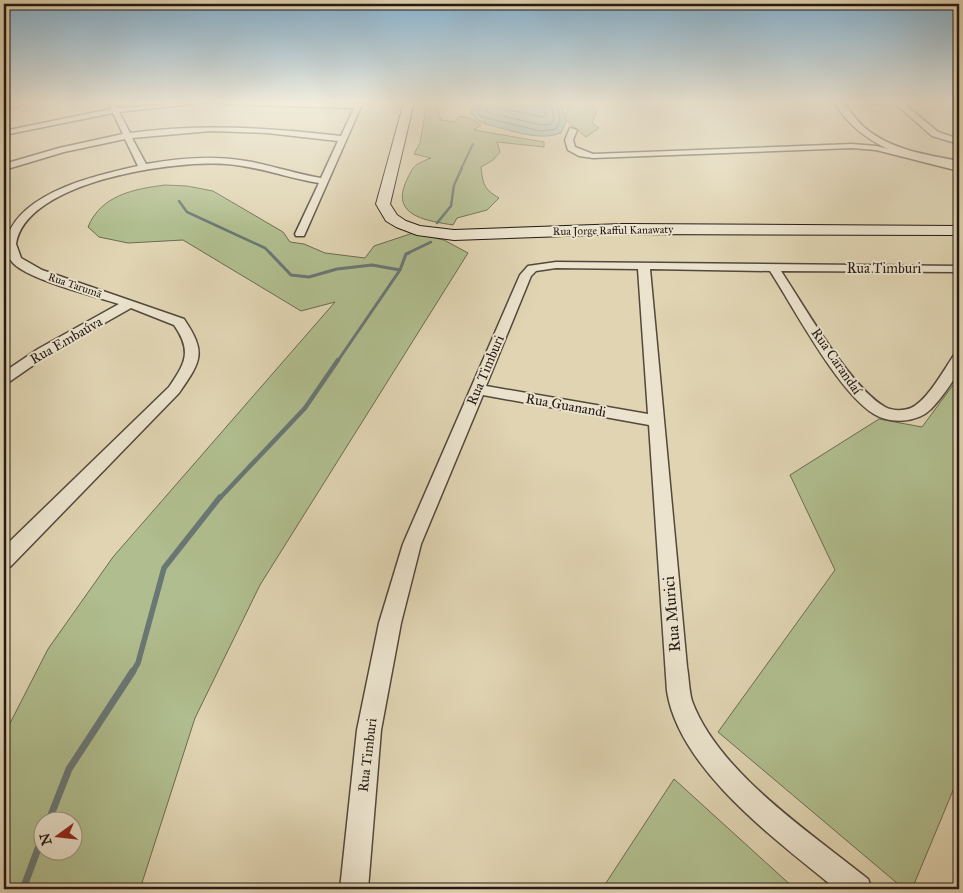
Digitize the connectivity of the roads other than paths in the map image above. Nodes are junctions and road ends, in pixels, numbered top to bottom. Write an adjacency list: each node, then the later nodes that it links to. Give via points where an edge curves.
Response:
1 (91, 144): 9 (street)
2 (132, 144): 10 (street)
3 (342, 144): 12 (street)
4 (398, 144): 14 (main road, Rua Jorge Rafful Kanawaty, via 383,204 391,218 417,230 454,235 622,228)
5 (408, 144): 13 (main road, Rua Jorge Rafful Kanawaty, via 395,203 403,215 429,225 464,228 619,223)
6 (570, 144): 11 (street, via 571,148 592,156 852,146 876,148)
7 (887, 144): 8 (street, via 914,154)
8 (959, 164)
9 (4, 167)
10 (143, 167): 12 (street, Rua Tarumã, via 182,161 226,161); 16 (street, Rua Tarumã, via 65,190 23,218)
11 (959, 168)
12 (325, 181): 15 (street)
13 (959, 224)
14 (959, 231)
15 (300, 234)
16 (7, 236): 20 (street, Rua Tarumã, via 18,261 38,272)
17 (644, 267): 18 (street, Rua Timburi); 23 (street, Rua Timburi, via 556,265 532,268 526,274); 24 (street, Rua Murici)
18 (773, 267): 19 (street, Rua Timburi); 21 (street, Rua Carandaí, via 855,390 880,411 897,416 922,409)
19 (959, 269)
20 (129, 304): 22 (street, Rua Embaúva, via 43,352); 25 (street, Rua Tarumã, via 179,322 192,349 190,368 174,390)
21 (959, 358)
22 (4, 378)
23 (476, 389): 24 (street, Rua Guanandi); 26 (street, Rua Timburi, via 412,544 390,623 369,730)
24 (656, 421): 27 (street, Rua Murici, via 676,667 682,704 706,750 740,790)
25 (4, 560)
26 (354, 889)
27 (858, 889)

